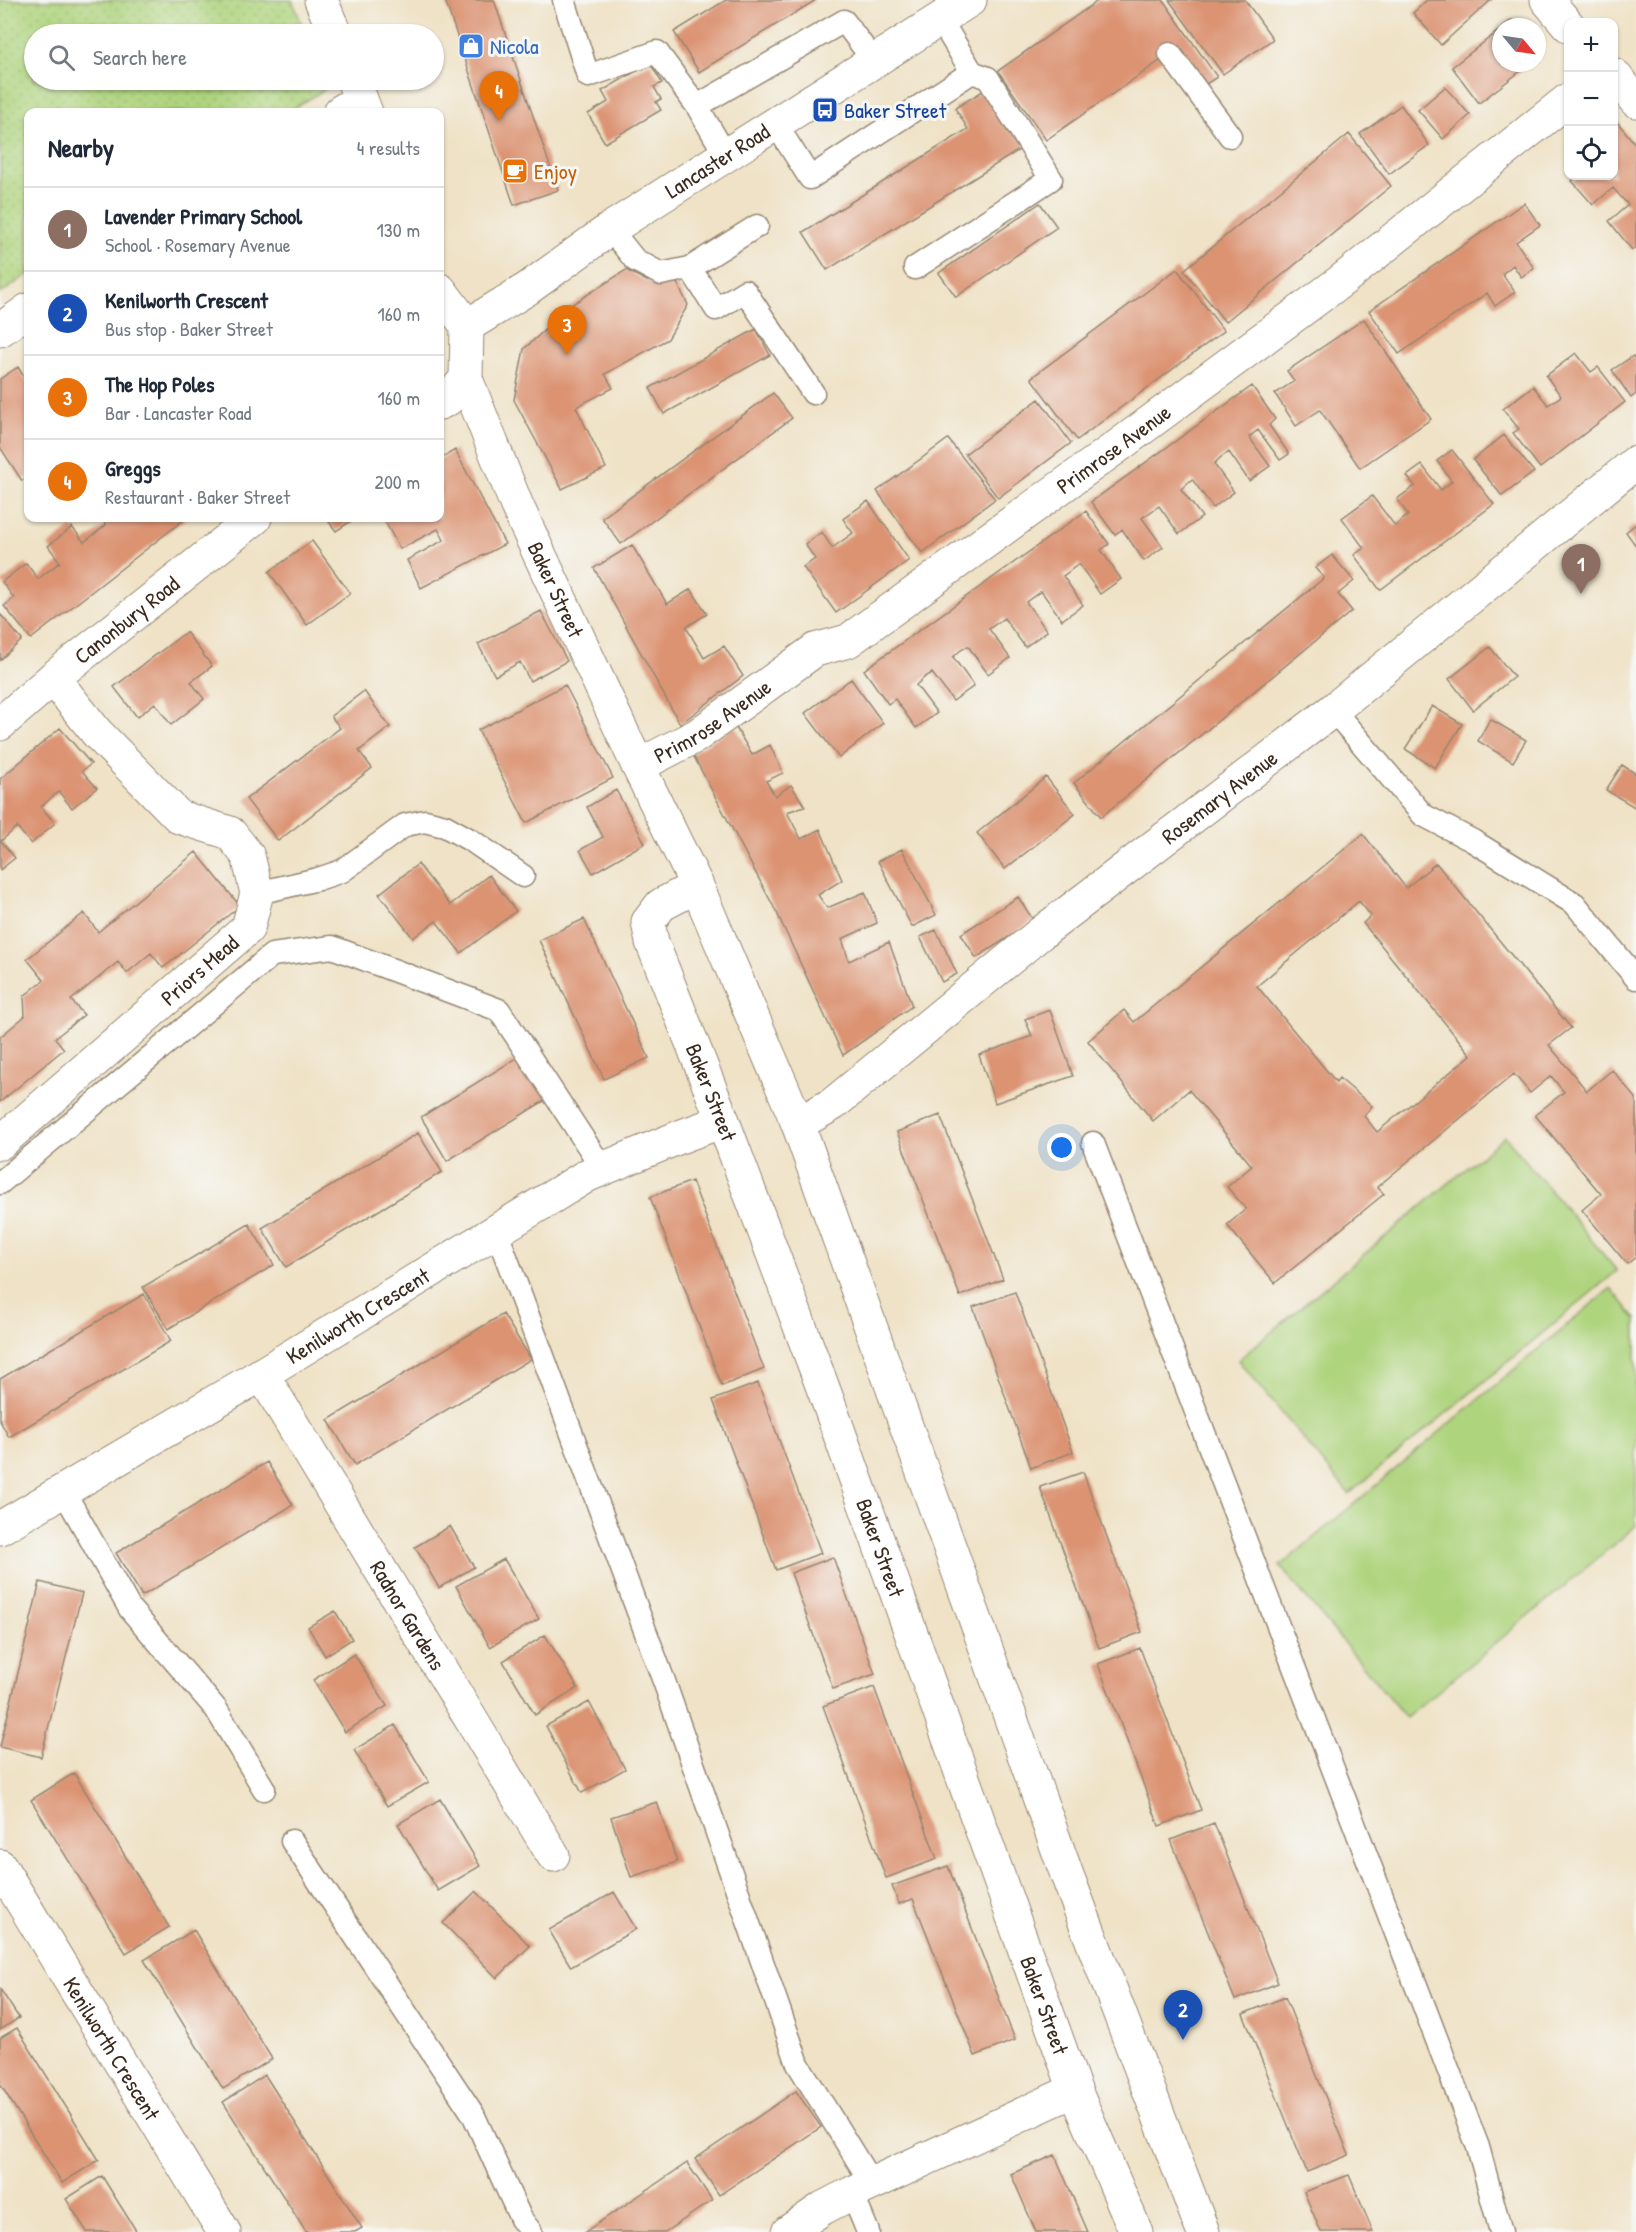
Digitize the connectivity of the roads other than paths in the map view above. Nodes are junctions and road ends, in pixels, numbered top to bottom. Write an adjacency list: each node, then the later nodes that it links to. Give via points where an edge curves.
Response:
1 (321, 0): 7 (street)
2 (564, 0): 14 (lane, via 588,76 657,52)
3 (970, 0): 5 (street, Lancaster Road)
4 (1546, 0): 6 (street)
5 (940, 19): 9 (street, Lancaster Road); 10 (lane)
6 (1564, 20)
7 (331, 24)
8 (1170, 54): 16 (lane)
9 (873, 60): 14 (lane, via 844,21); 15 (street, Lancaster Road)
10 (972, 72): 15 (lane, via 810,178); 21 (lane, via 988,78 1051,179)
11 (1618, 80): 12 (street)
12 (1636, 100)
13 (1564, 104): 34 (street, Primrose Avenue, via 1341,281 848,641 815,650 696,736)
14 (697, 106): 17 (lane)
15 (775, 123): 17 (street, Lancaster Road)
16 (1230, 136)
17 (725, 154): 19 (street, Lancaster Road)
18 (757, 226): 20 (lane)
19 (610, 229): 20 (lane, via 635,260 661,274); 24 (street, Lancaster Road, via 527,289)
20 (690, 268): 27 (lane, via 716,309 745,291)
21 (915, 268)
22 (444, 295): 24 (street)
23 (24, 313): 25 (street)
24 (467, 326): 26 (street, Baker Street)
25 (0, 330)
26 (466, 379): 28 (street); 34 (street, Baker Street, via 517,506)
27 (813, 393)
28 (444, 402)
29 (1636, 462): 32 (street, Rosemary Avenue)
30 (250, 522): 31 (street, Canonbury Road)
31 (53, 678): 33 (street, Canonbury Road); 37 (street, Priors Mead, via 96,733 178,818 230,833 248,856)
32 (1334, 710): 38 (lane, via 1423,815 1575,904); 40 (street, Rosemary Avenue, via 1041,933 833,1104)
33 (0, 724)
34 (638, 766): 36 (street, Baker Street)
35 (523, 876): 37 (lane, via 445,826 425,821 405,825 342,871)
36 (697, 886): 39 (street, Baker Street, via 661,905 648,922 652,942); 40 (street, Baker Street)
37 (257, 893): 41 (street, Priors Mead, via 248,928)
38 (1636, 978)
39 (723, 1121): 43 (street, Kenilworth Crescent); 53 (street, Baker Street)
40 (798, 1124): 60 (street, Baker Street, via 1067,1875)
41 (0, 1143)
42 (1093, 1143): 61 (lane, via 1478,2147)
43 (603, 1169): 44 (lane, via 499,1010 332,947 272,955); 45 (street, Kenilworth Crescent)
44 (0, 1183)
45 (496, 1230): 46 (street, Kenilworth Crescent); 54 (lane, via 665,1684 798,2064)
46 (262, 1374): 47 (street, Kenilworth Crescent); 51 (street, Radnor Gardens)
47 (63, 1490): 48 (street, Kenilworth Crescent); 49 (lane, via 130,1609 216,1709)
48 (0, 1528)
49 (264, 1789)
50 (292, 1841): 56 (lane, via 473,2114)
51 (554, 1855)
52 (0, 1866): 55 (street, Kenilworth Crescent)
53 (1075, 2090): 54 (street); 59 (street, Baker Street)
54 (862, 2189): 57 (street, via 823,2208); 58 (lane)
55 (224, 2232)
56 (531, 2232)
57 (788, 2232)
58 (868, 2232)
59 (1136, 2232)
60 (1203, 2232)
61 (1501, 2232)

